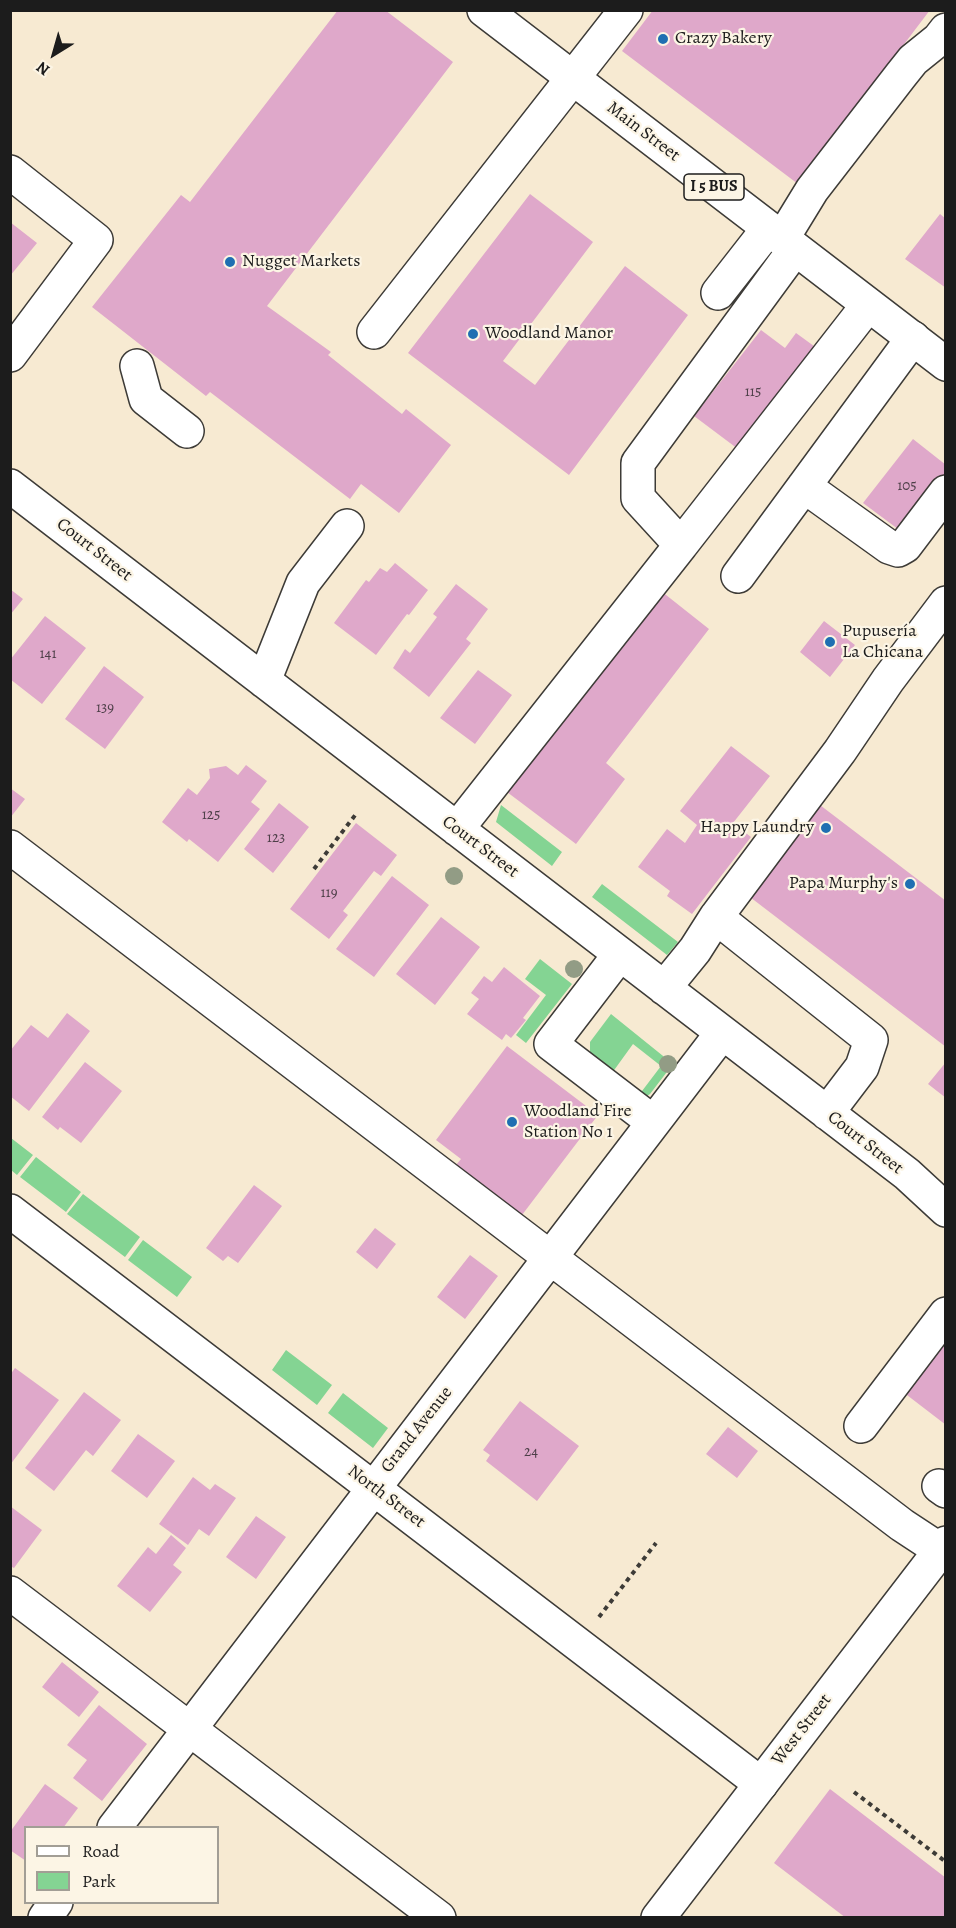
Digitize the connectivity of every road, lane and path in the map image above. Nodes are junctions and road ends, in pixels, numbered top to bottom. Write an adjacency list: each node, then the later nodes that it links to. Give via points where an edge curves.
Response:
1 (484, 10): 4 (street, Main Street / I 5 BUS)
2 (626, 10): 4 (street)
3 (943, 37): 6 (street, via 913,60 901,75 812,190)
4 (574, 79): 6 (street, Main Street / I 5 BUS); 9 (street)
5 (10, 172): 11 (street, via 96,240)
6 (782, 239): 7 (street); 8 (street, Main Street / I 5 BUS); 19 (street, via 638,463 638,498)
7 (718, 293)
8 (868, 305): 10 (street, Main Street / I 5 BUS); 19 (street)
9 (374, 332)
10 (913, 338): 12 (street, Main Street / I 5 BUS); 16 (street)
11 (10, 355)
12 (945, 364)
13 (137, 366): 14 (street, via 146,399)
14 (188, 431)
15 (10, 486): 22 (street, Court Street)
16 (804, 486): 17 (street, via 898,550); 20 (street)
17 (945, 492)
18 (347, 526): 22 (street, via 303,583)
19 (681, 545): 24 (street)
20 (738, 576)
21 (945, 603): 27 (street)
22 (264, 681): 24 (street, Court Street)
23 (356, 814): 26 (path)
24 (457, 830): 28 (street, Court Street)
25 (10, 847): 35 (street)
26 (314, 869)
27 (716, 917): 29 (street); 31 (street, via 871,1040 862,1067)
28 (620, 954): 29 (street, Court Street); 32 (street, via 544,1053)
29 (664, 988): 30 (street, Court Street)
30 (722, 1033): 31 (street, Court Street); 32 (street, Grand Avenue)
31 (827, 1113): 33 (street, Court Street, via 907,1174)
32 (653, 1122): 35 (street, Grand Avenue)
33 (945, 1210)
34 (10, 1211): 38 (street, North Street)
35 (549, 1257): 38 (street, Grand Avenue); 40 (street, via 902,1525)
36 (945, 1314): 37 (street)
37 (861, 1426)
38 (372, 1487): 43 (street, Grand Avenue); 44 (street, North Street)
39 (656, 1543): 42 (path)
40 (943, 1547): 44 (street, West Street)
41 (10, 1593): 43 (street)
42 (599, 1617)
43 (189, 1730): 46 (street, Grand Avenue); 50 (street)
44 (761, 1784): 51 (street, West Street)
45 (854, 1792): 47 (path)
46 (115, 1826)
47 (945, 1862)
48 (55, 1904): 49 (street)
49 (45, 1917)
50 (439, 1917)
51 (658, 1917)

